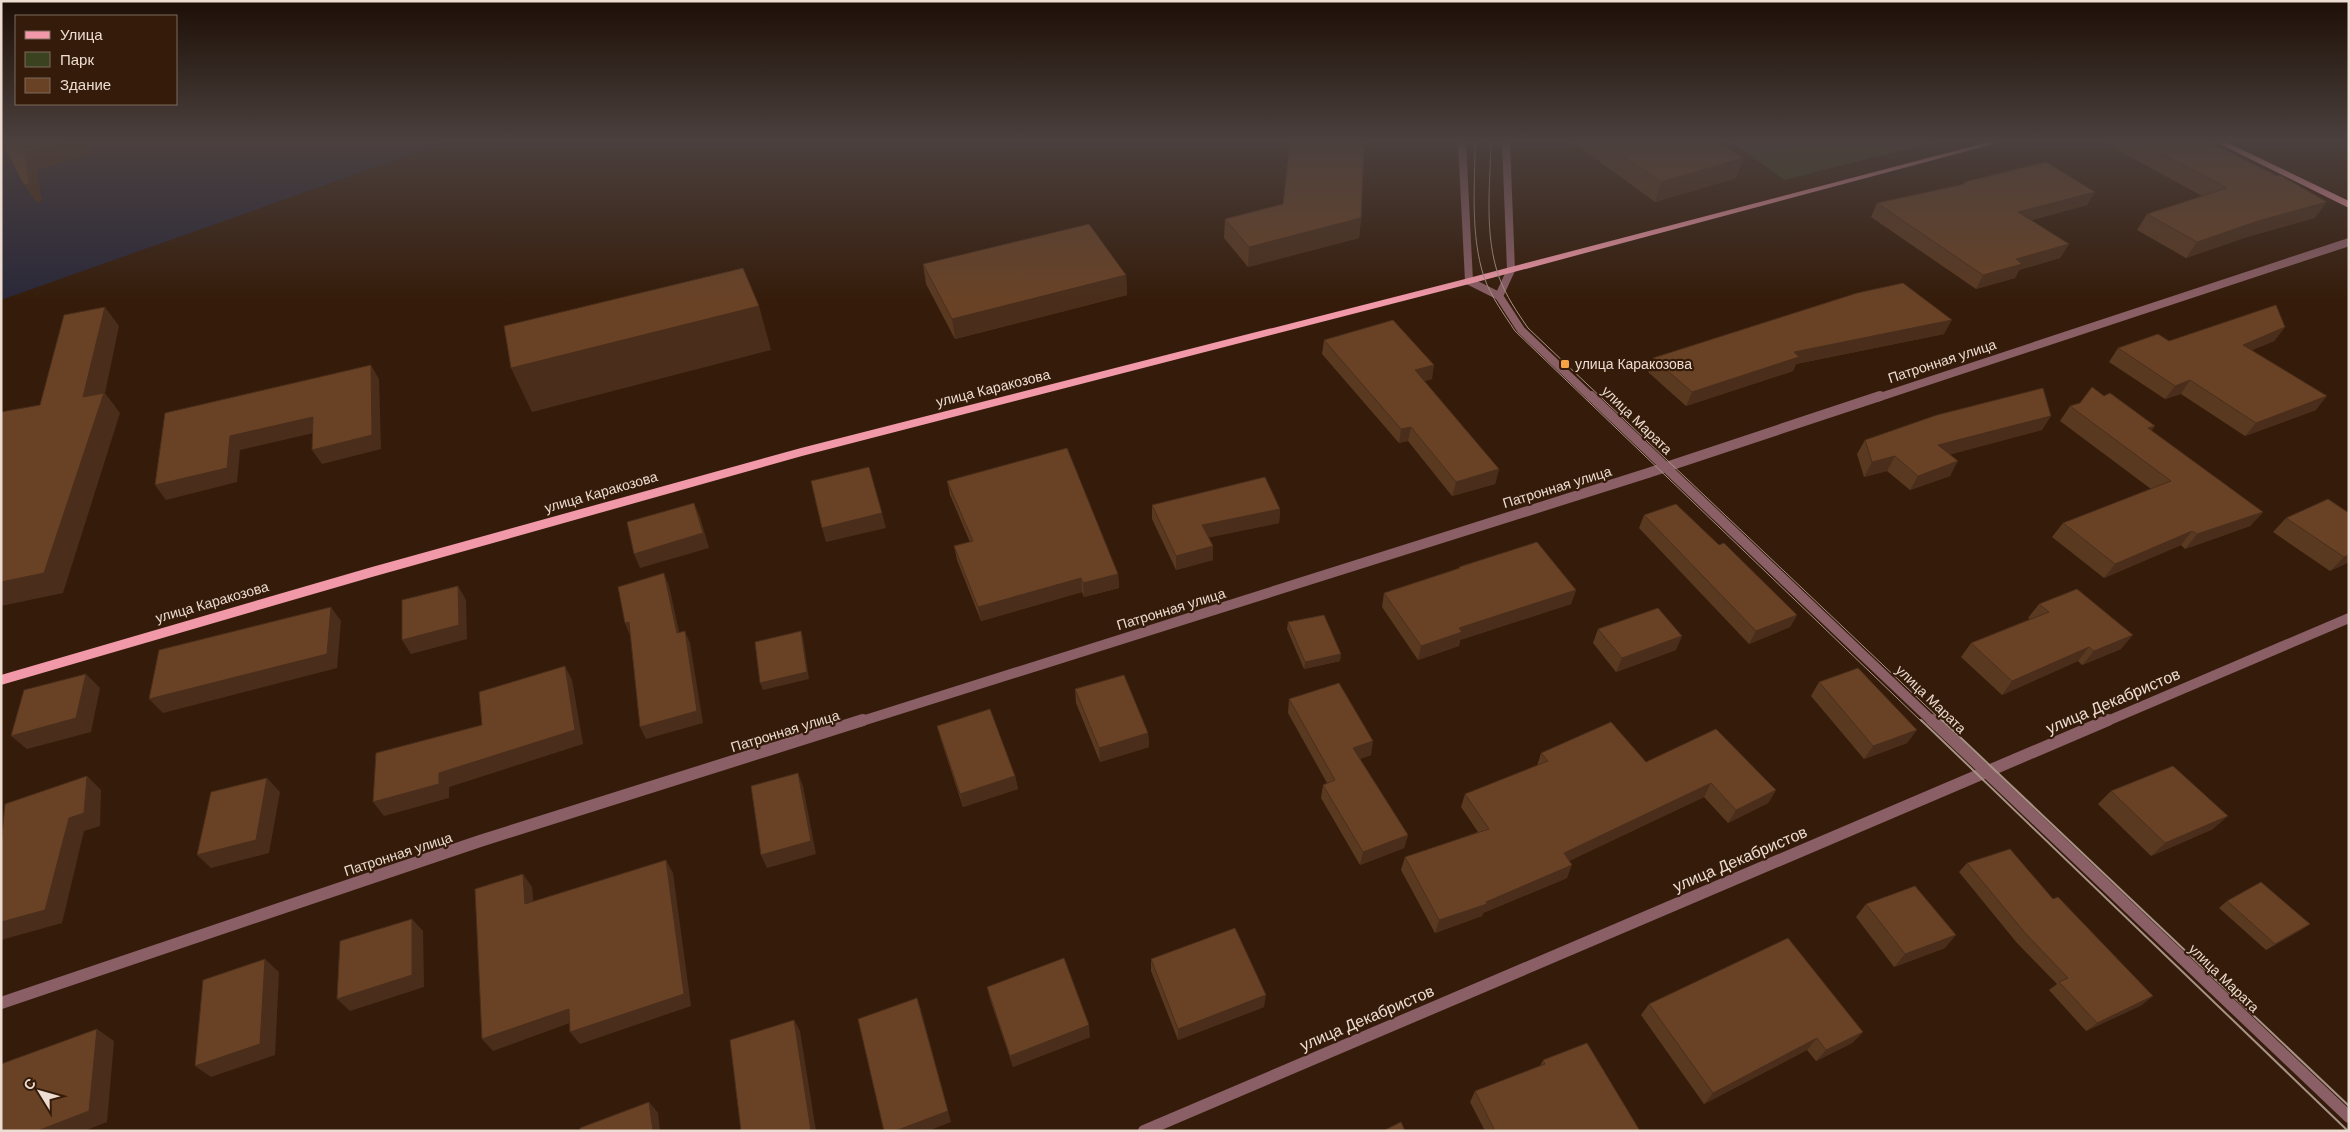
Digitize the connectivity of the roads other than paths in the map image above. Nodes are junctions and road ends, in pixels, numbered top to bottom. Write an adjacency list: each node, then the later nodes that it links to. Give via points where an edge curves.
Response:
1 (1465, 195): 8 (street)
2 (1508, 195): 7 (street)
3 (1796, 195): 7 (main road, улица Каракозова)
4 (2328, 195): 5 (main road)
5 (2349, 205)
6 (2349, 242): 10 (street, Патронная улица)
7 (1511, 270): 8 (main road, улица Каракозова); 9 (street)
8 (1469, 282): 9 (street); 12 (main road, улица Каракозова, via 801,452)
9 (1499, 296): 10 (street, улица Марата, via 1521,330)
10 (1665, 467): 13 (street, улица Марата); 14 (street, Патронная улица, via 480,841)
11 (2349, 618): 13 (street, улица Декабристов)
12 (1, 680)
13 (1987, 772): 15 (street, улица Марата); 16 (street, улица Декабристов)
14 (1, 1003)
15 (2349, 1116)
16 (1144, 1131)

